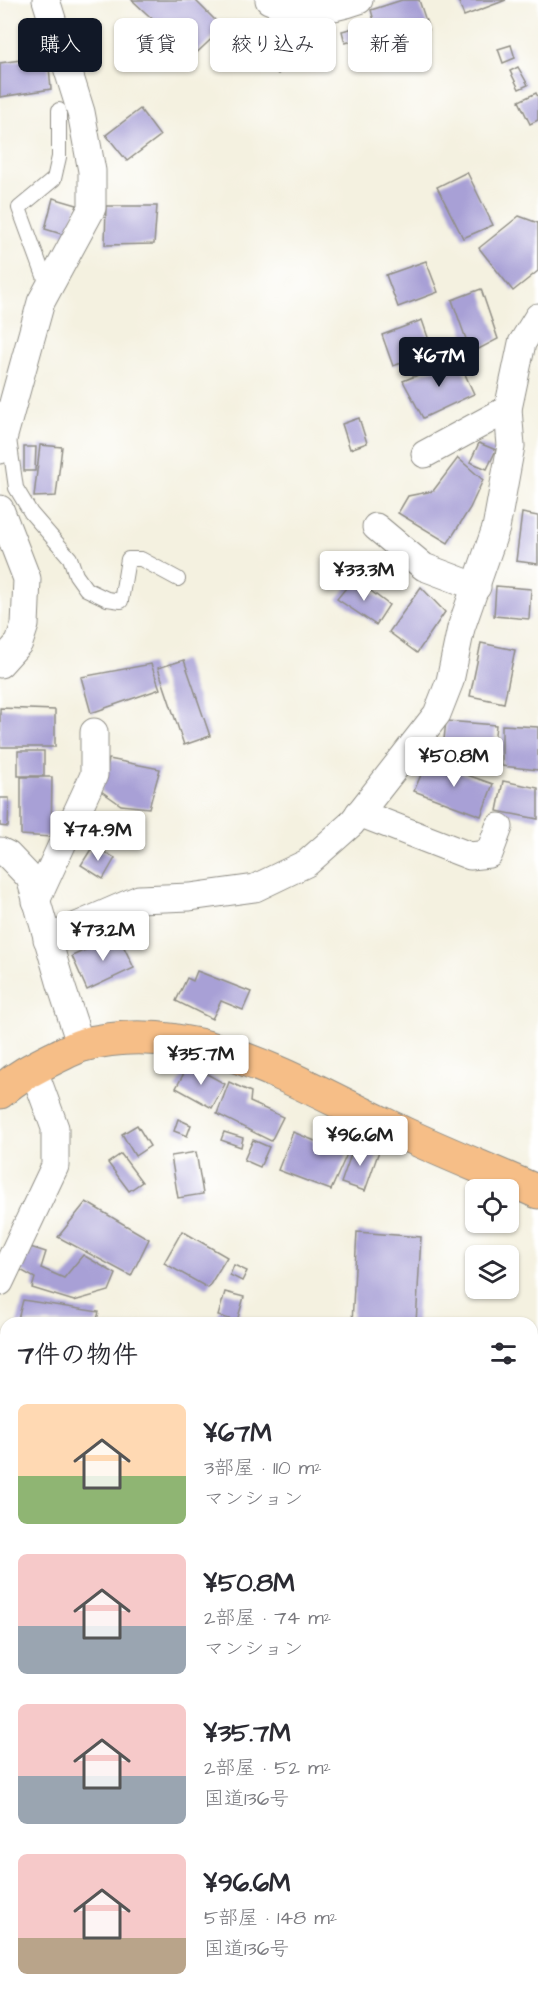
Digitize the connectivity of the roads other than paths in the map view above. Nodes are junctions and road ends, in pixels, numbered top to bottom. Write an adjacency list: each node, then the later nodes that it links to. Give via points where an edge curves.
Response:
1 (46, 0): 5 (street, via 81,112 92,171 92,208)
2 (268, 0): 3 (street, via 304,11)
3 (359, 0)
4 (59, 110): 5 (lane, via 59,157 54,179 19,208)
5 (49, 288): 8 (street, via 41,302)
6 (538, 317): 7 (street, via 522,343)
7 (508, 409): 9 (street); 13 (street, via 511,446 496,528)
8 (4, 439): 12 (lane, via 16,488 31,513 70,558 86,590 121,601 129,558 141,559)
9 (425, 454)
10 (0, 509): 14 (street, via 27,579 25,625 19,644)
11 (376, 527): 13 (street, via 424,567)
12 (178, 579)
13 (477, 587): 16 (street, via 437,714)
14 (0, 664)
15 (94, 732): 19 (street, via 94,775)
16 (359, 813): 17 (street, via 470,856 489,854); 20 (street, via 307,863 255,888 139,899)
17 (499, 827)
18 (0, 851): 19 (street, via 30,878)
19 (36, 901): 20 (street)
20 (47, 939): 21 (street)
21 (81, 1046): 22 (highway); 24 (highway, via 124,1038 154,1038 187,1042 249,1061)
22 (33, 1068): 23 (highway); 25 (street, via 55,1128 55,1166)
23 (0, 1092)
24 (538, 1192)
25 (0, 1282)

